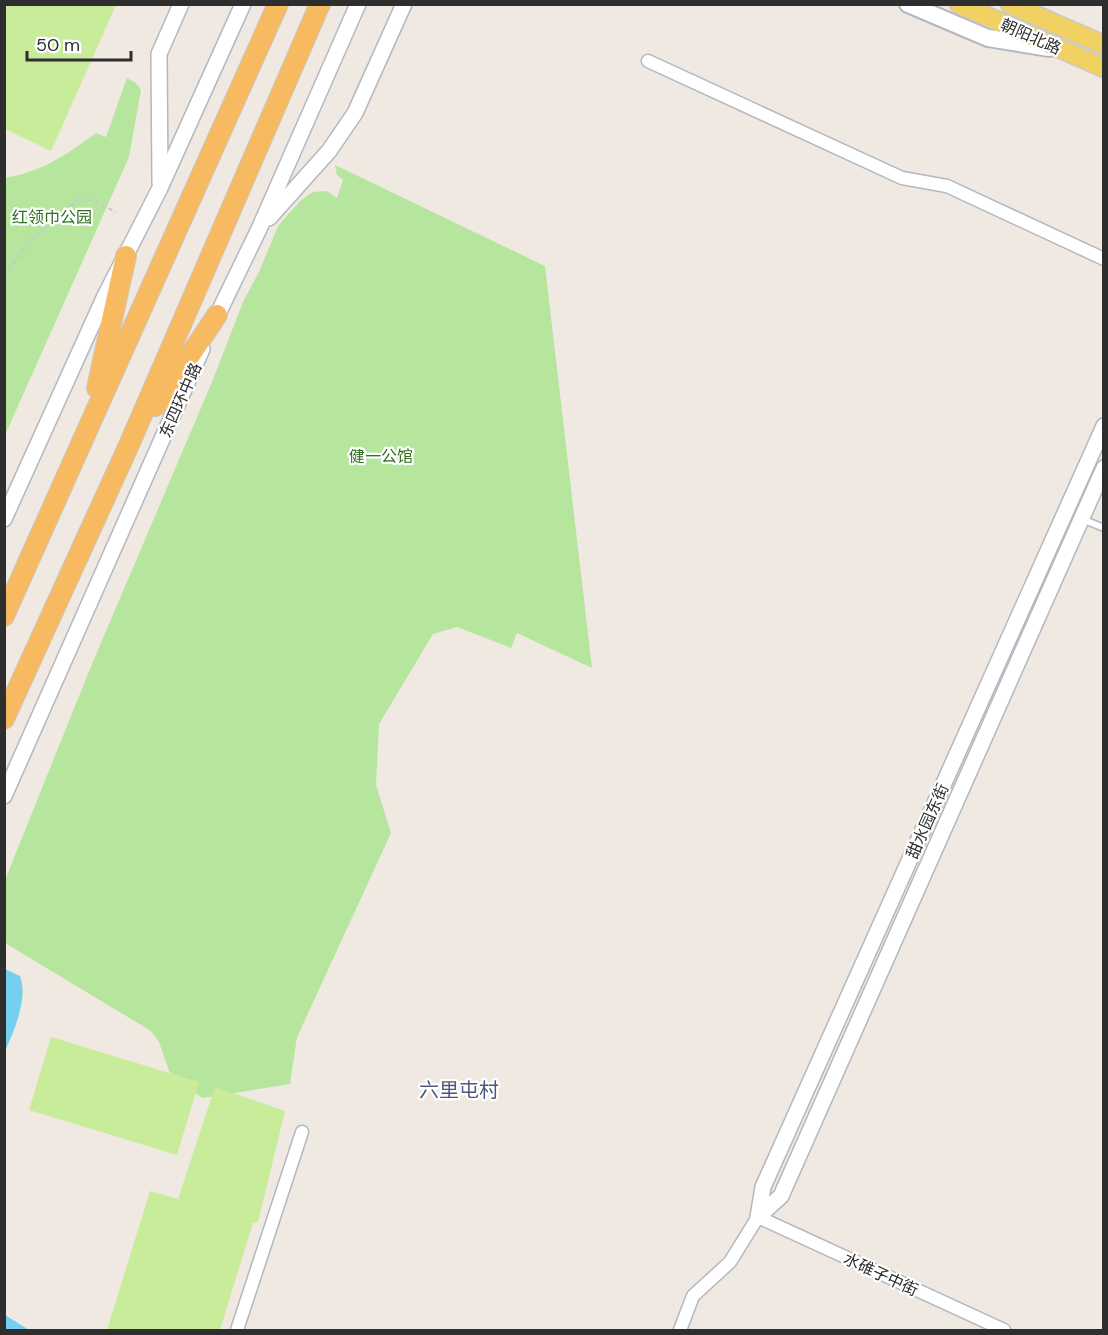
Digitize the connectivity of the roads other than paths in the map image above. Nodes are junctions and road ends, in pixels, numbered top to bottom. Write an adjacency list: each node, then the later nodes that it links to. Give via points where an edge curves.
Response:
1 (181, 4): 16 (street, via 159,54)
2 (243, 4): 16 (street)
3 (278, 4): 22 (highway)
4 (320, 4): 23 (highway, 东四环中路)
5 (358, 4): 17 (street, 东四环中路)
6 (404, 4): 17 (street, via 355,112 328,151)
7 (908, 4): 13 (main road, via 988,38)
8 (959, 4): 13 (main road, 朝阳北路)
9 (1010, 4): 11 (main road, 朝阳北路)
10 (1028, 4): 11 (main road)
11 (1072, 31): 12 (main road, 朝阳北路)
12 (1104, 45)
13 (1063, 50): 15 (main road, 朝阳北路)
14 (648, 61): 19 (street, via 902,178 947,186)
15 (1104, 68)
16 (160, 188): 18 (street)
17 (259, 229): 20 (street, 东四环中路)
18 (126, 256): 22 (highway); 26 (street)
19 (1104, 258)
20 (217, 315): 23 (highway); 30 (street, 东四环中路)
21 (1104, 426): 32 (street, 甜水园东街, via 763,1187)
22 (88, 429): 28 (highway)
23 (129, 445): 29 (highway, 东四环中路)
24 (1104, 468): 25 (street, 甜水园东街)
25 (1081, 518): 27 (lane); 32 (street, 甜水园东街, via 781,1196)
26 (4, 519)
27 (1104, 528)
28 (4, 616)
29 (4, 719)
30 (4, 796)
31 (302, 1132): 33 (street)
32 (758, 1217): 34 (street, 甜水园东街, via 730,1262 693,1296); 35 (street, 水碓子中街)
33 (237, 1330)
34 (680, 1330)
35 (1004, 1330)

